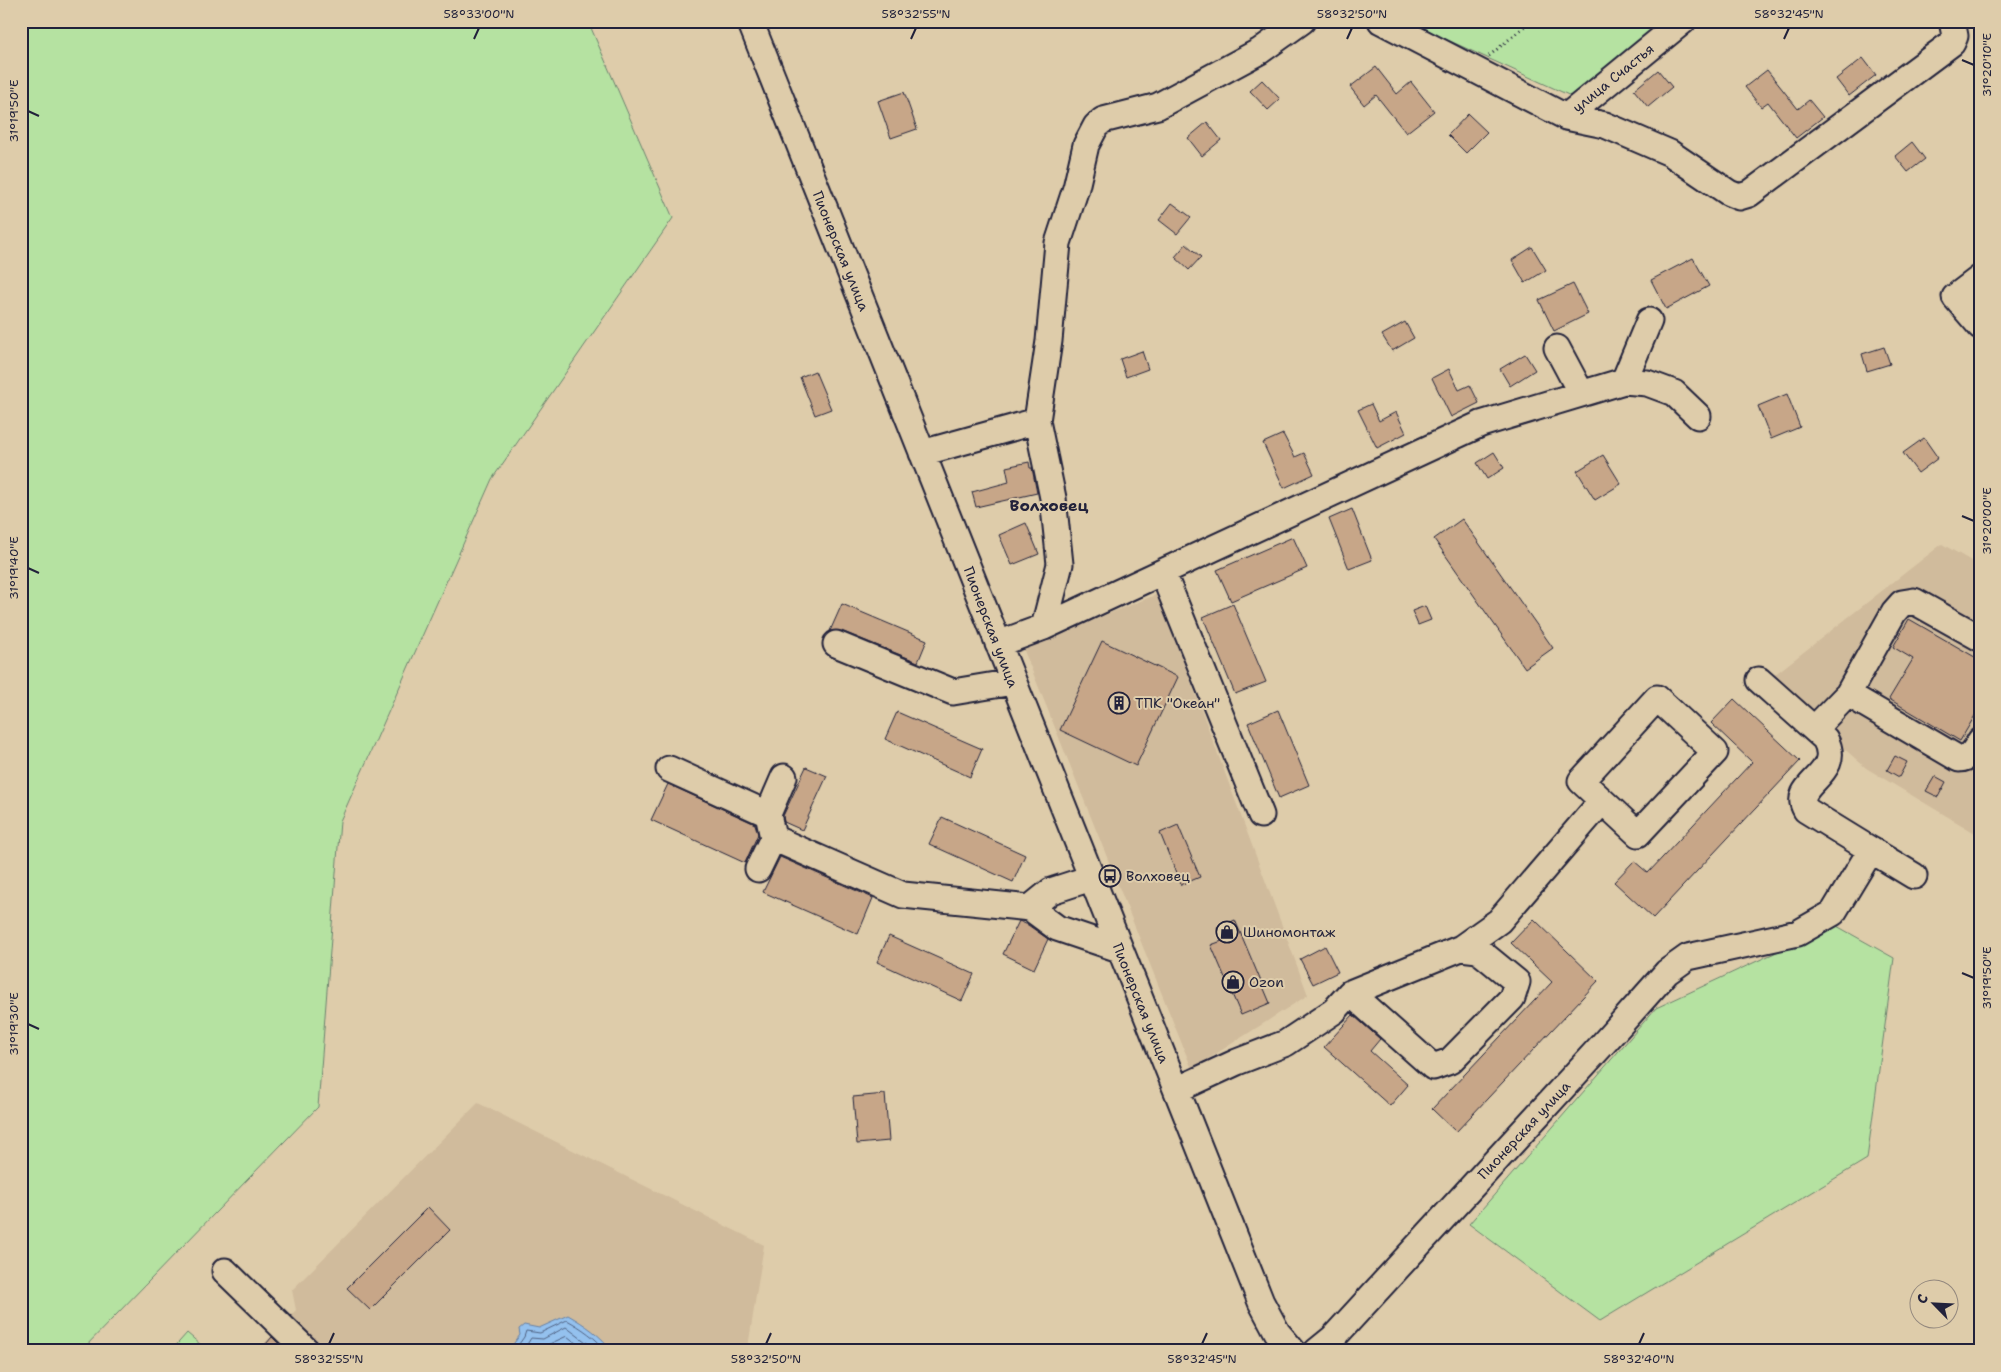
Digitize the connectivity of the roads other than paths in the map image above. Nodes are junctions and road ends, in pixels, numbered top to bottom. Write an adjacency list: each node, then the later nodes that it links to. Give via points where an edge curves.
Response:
1 (750, 21): 15 (street, Пионерская улица)
2 (1302, 21): 14 (street, via 1260,51 1158,106 1103,120 1090,134 1058,243 1049,341)
3 (1381, 21): 6 (street)
4 (1683, 21): 6 (street, улица Счастья)
5 (1952, 21): 6 (street, via 1955,36 1952,43 1750,194 1739,197 1670,153 1606,125)
6 (1566, 117)
7 (1980, 278): 9 (street, via 1955,297)
8 (1649, 321): 11 (street)
9 (1980, 326)
10 (1557, 348): 12 (street)
11 (1624, 381): 12 (street); 13 (street, via 1647,383 1674,393)
12 (1582, 393): 16 (street, via 1481,424)
13 (1698, 416)
14 (1037, 421): 15 (street); 17 (street, via 1053,498 1060,564)
15 (922, 453): 20 (street, Пионерская улица)
16 (1163, 573): 17 (street); 29 (street)
17 (1044, 627): 20 (street)
18 (1980, 638): 23 (street, via 1914,601 1906,601 1897,606)
19 (836, 644): 22 (street, via 953,692)
20 (998, 644): 22 (street, Пионерская улица)
21 (1759, 680): 24 (street)
22 (1013, 682): 34 (street, Пионерская улица)
23 (1848, 694): 24 (street); 25 (street, via 1959,759 1970,755)
24 (1814, 729): 31 (street, via 1825,739 1830,758 1808,788 1802,804 1806,810)
25 (1980, 741)
26 (669, 769): 30 (street)
27 (784, 777): 30 (street)
28 (1602, 800): 28 (street, via 1638,834 1715,752 1657,698 1581,781); 36 (street, via 1499,921)
29 (1261, 815)
30 (770, 826): 32 (street); 35 (street, via 903,895)
31 (1871, 850): 33 (street); 43 (street, Пионерская улица, via 1833,913 1798,933 1688,957 1667,972 1340,1330)
32 (758, 869)
33 (1914, 876)
34 (1091, 878): 35 (street, via 1050,891); 37 (street, Пионерская улица)
35 (1030, 908): 37 (street, via 1056,928)
36 (1460, 948): 38 (street); 38 (street, via 1478,950 1518,982 1512,998 1450,1061 1433,1067)
37 (1119, 949): 39 (street, Пионерская улица)
38 (1350, 992): 39 (street, via 1334,1010 1286,1043 1185,1086)
39 (1178, 1093): 42 (street, Пионерская улица, via 1261,1302 1277,1332)
40 (225, 1271): 41 (street)
41 (307, 1351)
42 (1292, 1351)
43 (1316, 1351)

